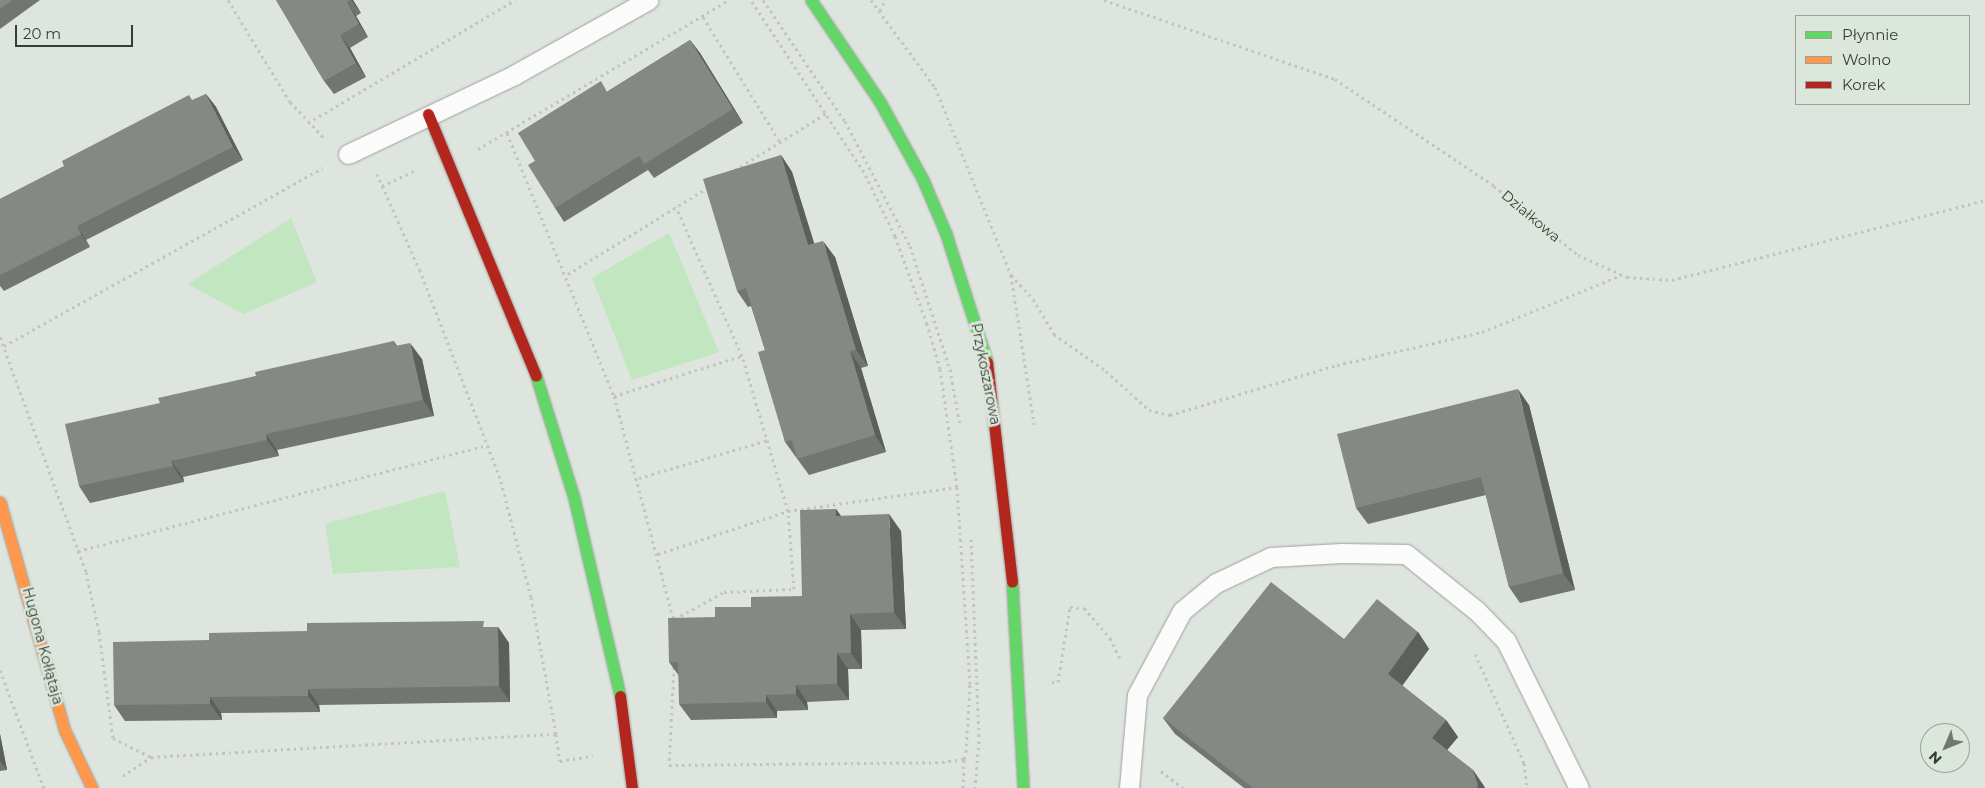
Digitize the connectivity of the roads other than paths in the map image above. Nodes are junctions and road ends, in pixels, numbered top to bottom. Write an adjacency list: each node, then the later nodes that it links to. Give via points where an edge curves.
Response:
1 (648, 0): 3 (lane, via 514,75)
2 (811, 0): 8 (street, Przykoszarowa, via 880,102 923,180 946,234 984,348 995,405 1011,572)
3 (428, 114): 4 (lane); 7 (street, via 542,393 574,498 619,685)
4 (356, 150)
5 (0, 502): 6 (street, Hugona Kołłątaja, via 65,731)
6 (92, 788)
7 (632, 788)
8 (1023, 788)
9 (1129, 788): 10 (lane, via 1137,696 1182,611 1216,582 1271,557 1341,552 1406,554 1477,611 1506,641)
10 (1579, 788)

